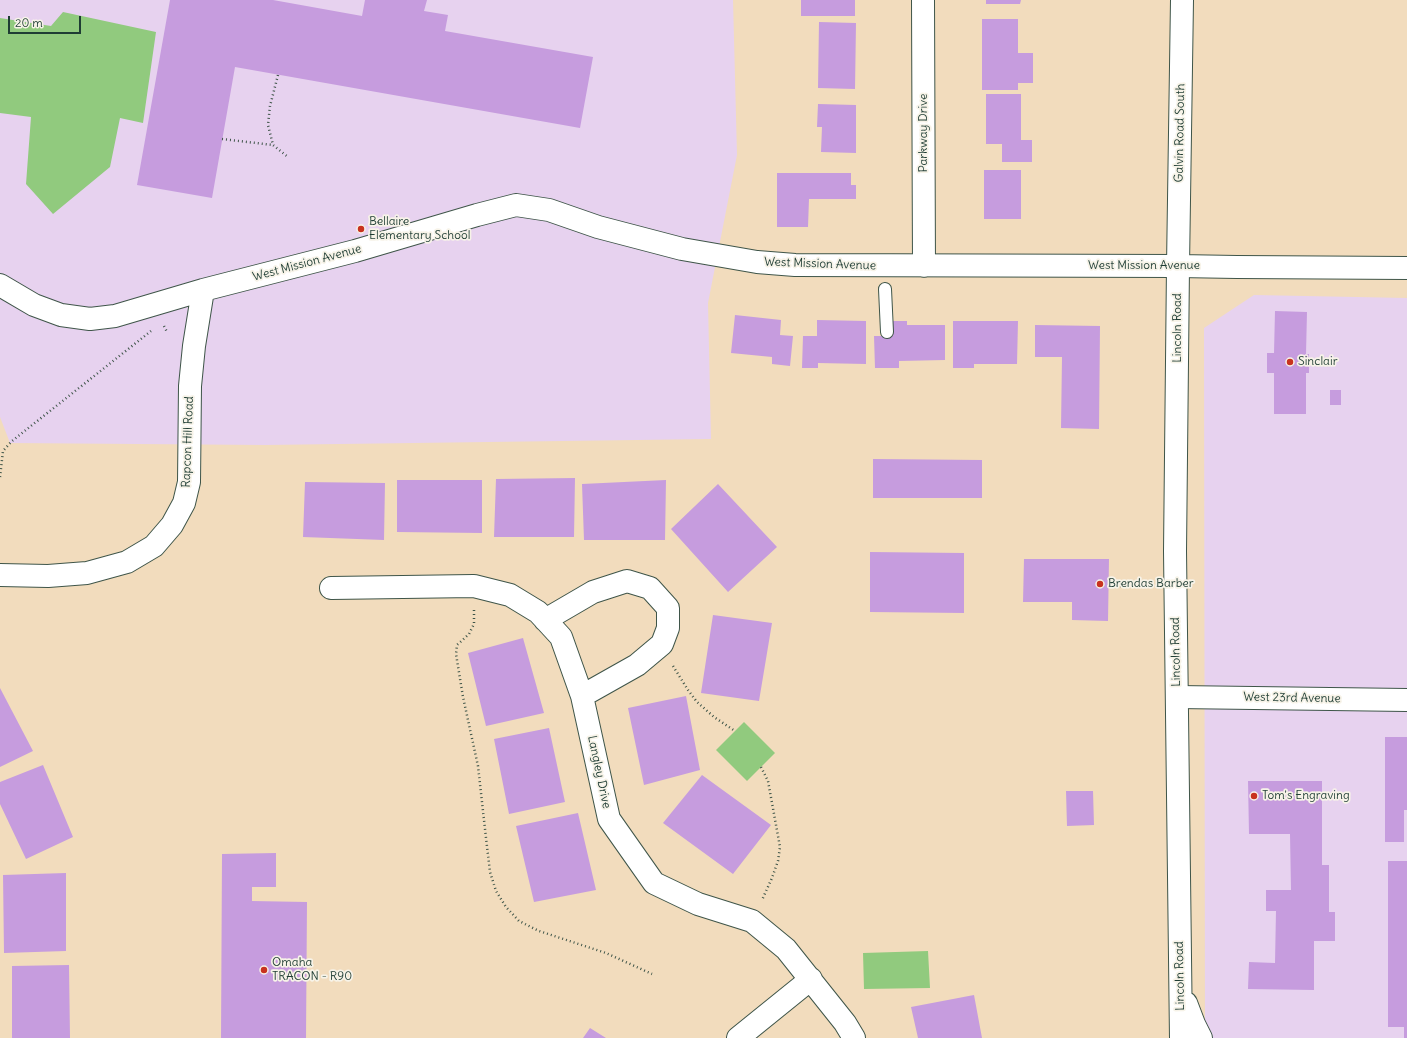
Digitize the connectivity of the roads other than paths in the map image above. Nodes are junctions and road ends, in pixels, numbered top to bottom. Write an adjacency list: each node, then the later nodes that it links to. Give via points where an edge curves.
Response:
1 (923, 0): 3 (street, Parkway Drive)
2 (1182, 0): 4 (street, Galvin Road South)
3 (924, 266): 4 (street, West Mission Avenue); 8 (street, West Mission Avenue, via 795,265 757,262 682,249 598,228 549,210 516,206)
4 (1178, 266): 5 (street, West Mission Avenue); 14 (street, Lincoln Road, via 1175,551)
5 (1407, 268)
6 (0, 285): 8 (street, West Mission Avenue, via 34,305 61,316 90,319 115,316)
7 (885, 289): 9 (lane)
8 (203, 290): 10 (street, Rapcon Hill Road, via 190,386 189,482 184,503 172,525 154,546 127,562 87,573 48,576)
9 (887, 332)
10 (0, 575)
11 (331, 588): 12 (street, Langley Drive, via 474,586 510,595 538,612)
12 (545, 620): 13 (street, Langley Drive, via 561,637); 13 (street, via 593,592 627,581 650,588 668,608 668,628 662,644 637,665)
13 (582, 696): 16 (street, Langley Drive, via 609,819 654,883 698,904 752,921 786,949)
14 (1177, 697): 15 (street, West 23rd Avenue); 17 (street, Lincoln Road)
15 (1407, 700)
16 (811, 979): 18 (street); 19 (street, Langley Drive)
17 (1181, 989): 20 (street, Lincoln Road); 21 (street)
18 (738, 1038)
19 (854, 1038)
20 (1181, 1038)
21 (1201, 1038)

